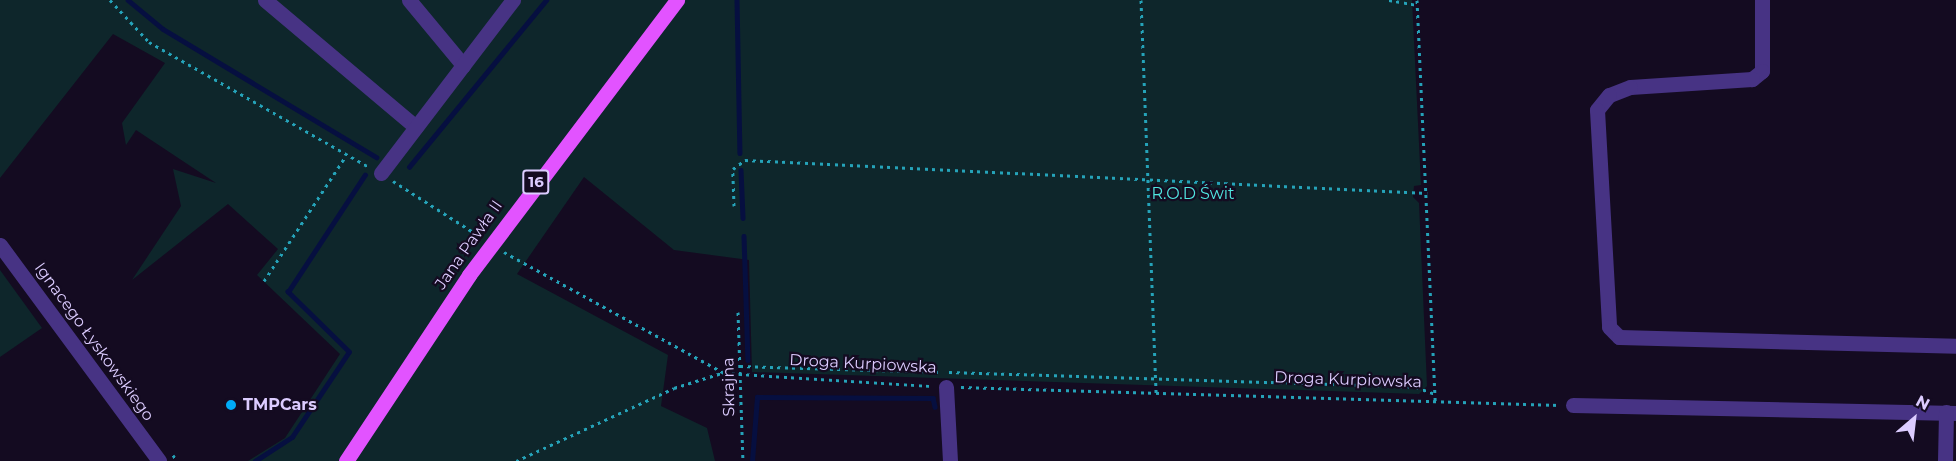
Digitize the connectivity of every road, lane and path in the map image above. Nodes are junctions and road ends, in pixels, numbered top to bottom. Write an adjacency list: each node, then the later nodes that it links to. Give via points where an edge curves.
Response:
1 (110, 0): 13 (path, via 149,42)
2 (265, 0): 12 (street)
3 (408, 0): 11 (street)
4 (513, 0): 11 (street)
5 (677, 0): 35 (main road, Jana Pawła II / 16, via 469,275)
6 (1141, 0): 15 (path)
7 (1389, 0): 10 (path)
8 (1411, 0): 10 (path)
9 (1762, 0): 23 (street, via 1762,71 1752,79 1630,87 1609,95 1597,110 1610,327 1619,337)
10 (1417, 2): 16 (path)
11 (463, 65): 12 (street)
12 (416, 127): 14 (street)
13 (345, 156): 14 (path); 21 (path)
14 (381, 173): 18 (path)
15 (1148, 181): 16 (path); 17 (path, via 745,160 733,169); 27 (path)
16 (1427, 193): 30 (path)
17 (734, 206)
18 (448, 217)
19 (0, 245): 34 (street, Ignacego Łyskowskiego, via 65,342)
20 (509, 256): 25 (path)
21 (264, 281)
22 (738, 312): 24 (path, Skrajna)
23 (1956, 346)
24 (740, 366): 26 (path, Skrajna); 27 (path)
25 (724, 373): 26 (path, Droga Kurpiowska); 36 (path, via 674,388)
26 (740, 376): 28 (path, Droga Kurpiowska); 37 (path, Skrajna)
27 (1156, 379): 29 (path); 30 (path, via 1416,387)
28 (946, 387): 29 (path, Droga Kurpiowska); 38 (street)
29 (1156, 393): 31 (path, Droga Kurpiowska)
30 (1435, 394): 31 (path)
31 (1435, 400): 32 (path, Droga Kurpiowska)
32 (1573, 405): 33 (street)
33 (1951, 412): 39 (street)
34 (159, 461)
35 (346, 461)
36 (516, 461)
37 (742, 461)
38 (950, 461)
39 (1945, 461)

